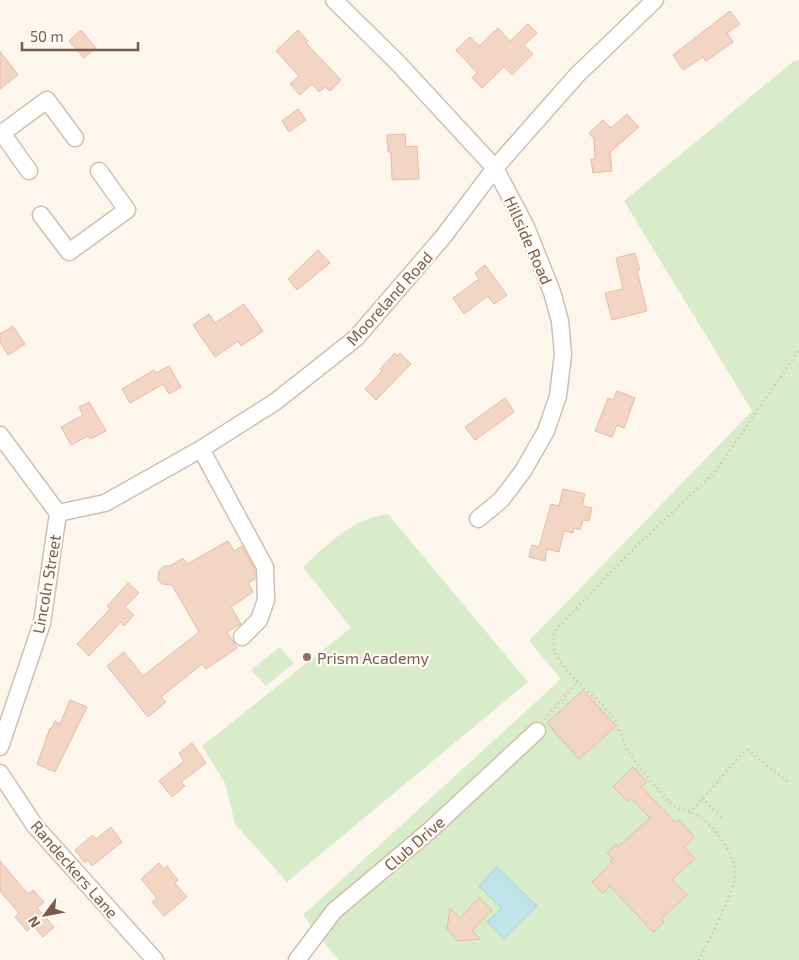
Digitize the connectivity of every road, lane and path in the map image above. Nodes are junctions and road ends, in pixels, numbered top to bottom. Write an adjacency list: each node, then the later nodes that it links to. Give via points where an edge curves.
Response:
1 (334, 0): 4 (street, Hillside Road, via 398,63)
2 (655, 0): 4 (street, Mooreland Road, via 577,75)
3 (75, 138): 5 (street, via 47,100 2,133)
4 (495, 168): 10 (street, Mooreland Road, via 443,237 356,338 275,402); 12 (street, Hillside Road, via 526,227 552,292 560,321 563,354 558,396 546,431 502,500)
5 (29, 171)
6 (99, 171): 7 (street, via 127,210 69,252)
7 (41, 215)
8 (799, 350): 14 (path, via 715,472 623,559 555,631 552,639 557,656)
9 (0, 435): 11 (street, Lincoln Street)
10 (201, 448): 11 (street, Mooreland Road, via 105,503); 13 (street, via 265,567 266,600 259,620)
11 (58, 513): 16 (street, Lincoln Street, via 42,623)
12 (478, 519)
13 (242, 637)
14 (577, 682): 15 (path); 20 (path, via 612,716 630,754 671,804)
15 (538, 731): 23 (street, Club Drive, via 428,832 334,911)
16 (0, 747)
17 (0, 773): 22 (street, Randeckers Lane, via 35,826)
18 (789, 783): 19 (path, via 748,750)
19 (702, 799): 20 (path); 21 (path)
20 (690, 813): 24 (path, via 700,816 717,835 735,867 731,892)
21 (724, 819)
22 (155, 960)
23 (298, 960)
24 (699, 960)

